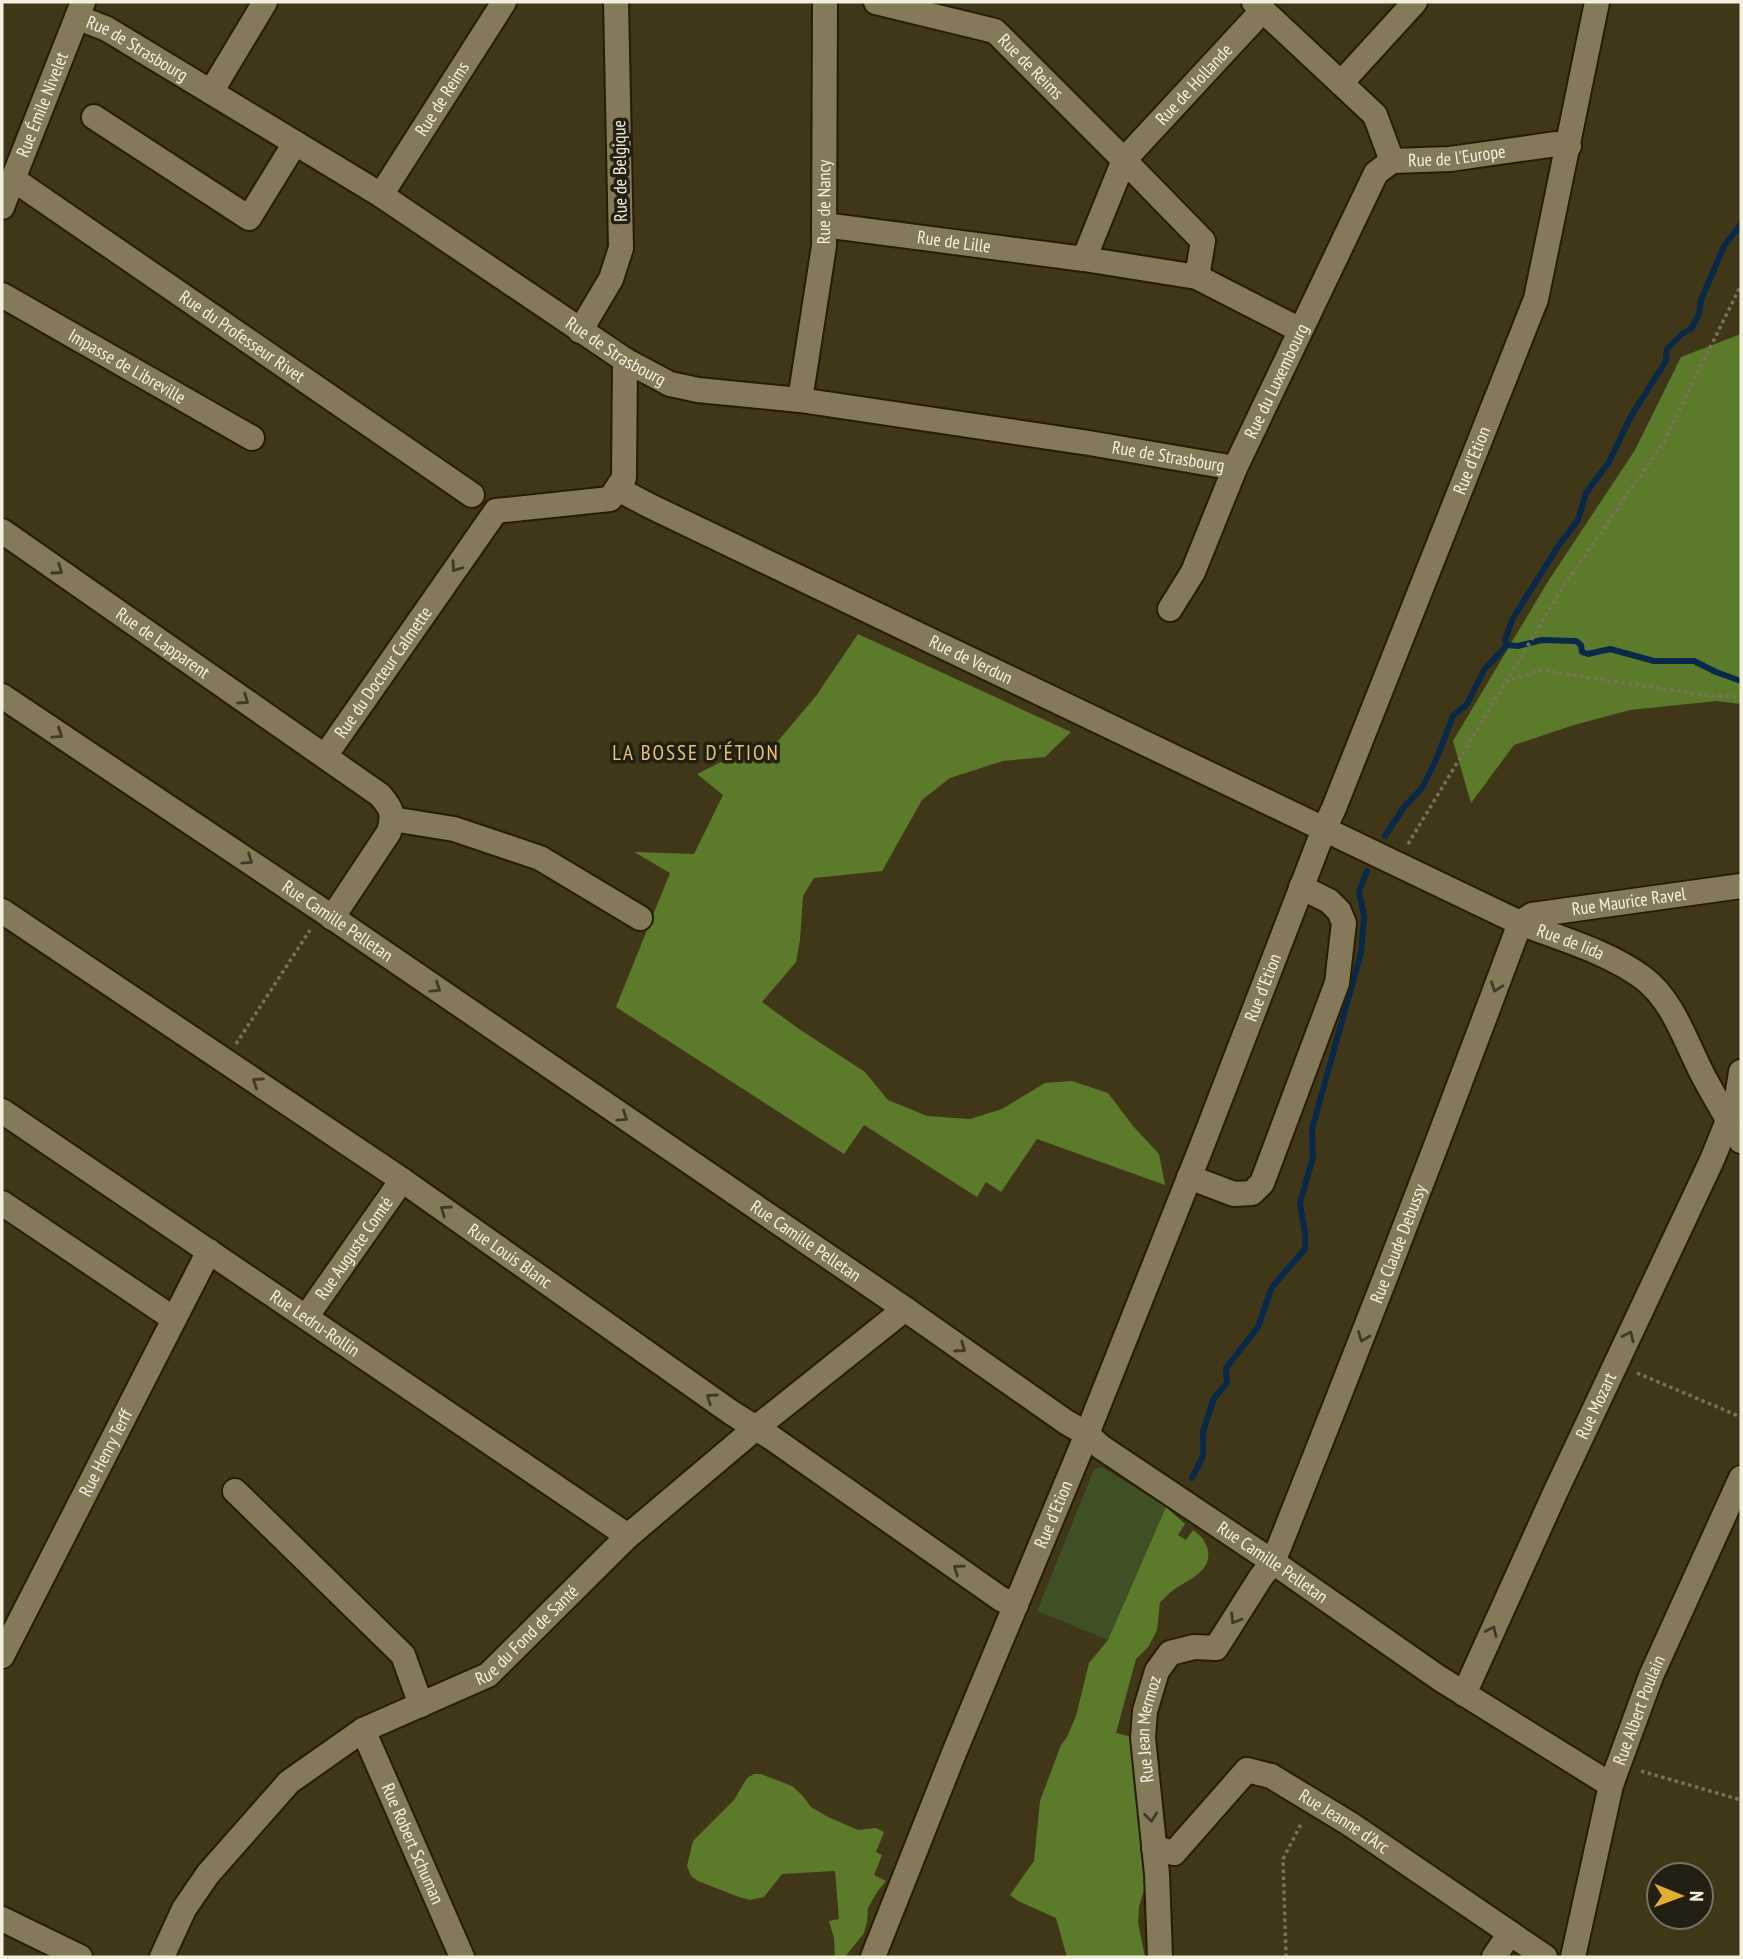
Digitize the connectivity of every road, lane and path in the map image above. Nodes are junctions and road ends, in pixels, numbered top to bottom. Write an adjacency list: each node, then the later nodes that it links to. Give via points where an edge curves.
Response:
1 (265, 2): 11 (street)
2 (504, 2): 18 (street, Rue de Reims)
3 (616, 2): 26 (street, Rue de Belgique, via 621,248 611,279)
4 (825, 2): 20 (street, Rue de Nancy)
5 (876, 2): 15 (street, Rue de Reims, via 995,32)
6 (1415, 2): 10 (street)
7 (1597, 2): 14 (street, Rue d'Etion)
8 (1259, 6): 10 (street, Rue de l'Europe); 15 (street, Rue de Hollande)
9 (80, 9): 11 (street, Rue de Strasbourg); 17 (street, Rue Émile Nivelet)
10 (1342, 83): 16 (street, Rue de l'Europe, via 1375,115)
11 (211, 92): 13 (street, Rue de Strasbourg)
12 (94, 117): 13 (street, via 249,218)
13 (295, 143): 18 (street, Rue de Strasbourg)
14 (1569, 146): 16 (street, Rue de l'Europe); 40 (street, Rue d'Etion, via 1536,299)
15 (1124, 160): 21 (street); 22 (street, via 1203,241)
16 (1392, 161): 25 (street, Rue du Luxembourg, via 1376,173)
17 (13, 179): 19 (street, Rue Émile Nivelet); 32 (street, Rue du Professeur Rivet)
18 (381, 195): 26 (street, Rue de Strasbourg)
19 (2, 207)
20 (824, 225): 21 (street, Rue de Lille); 28 (street, Rue de Nancy)
21 (1084, 259): 22 (street, Rue de Lille)
22 (1197, 277): 25 (street, Rue de Lille)
23 (1741, 285): 35 (path, via 1663,443 1563,587)
24 (2, 295): 29 (street, Impasse de Libreville)
25 (1300, 330): 30 (street, Rue du Luxembourg)
26 (580, 331): 27 (street, Rue de Strasbourg)
27 (625, 360): 28 (street, Rue de Strasbourg, via 670,384); 31 (street, via 624,478)
28 (800, 400): 30 (street, Rue de Strasbourg)
29 (252, 438)
30 (1235, 468): 34 (street, Rue du Luxembourg, via 1193,572)
31 (618, 489): 38 (street, Rue du Docteur Calmette, one-way to 38, via 610,499 496,511); 40 (street, Rue de Verdun)
32 (472, 495)
33 (2, 531): 38 (street, Rue de Lapparent, one-way to 38)
34 (1170, 609)
35 (1506, 682): 37 (path, via 1539,670); 41 (path)
36 (2, 696): 45 (street, Rue Camille Pelletan, one-way to 45)
37 (1741, 697)
38 (325, 756): 39 (street, Rue du Docteur Calmette, via 380,795)
39 (393, 819): 45 (street, via 382,845); 46 (street, via 454,829 540,858)
40 (1324, 829): 41 (street, Rue de Iida); 43 (street, Rue d'Etion)
41 (1396, 864): 47 (street, Rue de Iida)
42 (1741, 886): 47 (street, Rue Maurice Ravel, via 1532,915)
43 (1301, 887): 53 (street, Rue d'Etion); 53 (street, via 1329,901 1344,923 1337,983 1262,1183 1252,1193 1234,1194)
44 (2, 911): 48 (street, Rue Louis Blanc)
45 (327, 914): 48 (path); 57 (street, Rue Camille Pelletan, one-way to 57)
46 (640, 918)
47 (1520, 923): 51 (street, Rue de Iida, via 1605,955 1643,978 1674,1017); 67 (street, Rue Claude Debussy, one-way to 67)
48 (225, 1061): 54 (street, Rue Louis Blanc, one-way to 48)
49 (1741, 1072): 51 (street)
50 (2, 1111): 56 (street, Rue Ledru-Rollin)
51 (1728, 1119): 52 (street, Rue de Iida); 70 (street, Rue Mozart, one-way to 51)
52 (1741, 1141)
53 (1189, 1177): 63 (street, Rue d'Etion)
54 (402, 1180): 58 (street, Rue Auguste Comté); 62 (street, Rue Louis Blanc, one-way to 54)
55 (2, 1203): 59 (street)
56 (209, 1251): 58 (street, Rue Ledru-Rollin); 59 (street, Rue Henry Terff)
57 (905, 1309): 62 (street, Rue du Fond de Santé); 63 (street, Rue Camille Pelletan, one-way to 63)
58 (306, 1317): 66 (street, Rue Ledru-Rollin)
59 (174, 1319): 69 (street, Rue Henry Terff)
60 (1661, 1383): 61 (path)
61 (1741, 1417)
62 (757, 1427): 66 (street, Rue du Fond de Santé); 68 (street, Rue Louis Blanc, one-way to 62, via 1001,1599)
63 (1087, 1434): 67 (street, Rue Camille Pelletan); 68 (street, Rue d'Etion)
64 (1741, 1478): 73 (street, Rue Albert Poulain, via 1651,1676)
65 (235, 1491): 71 (street, via 403,1655)
66 (628, 1536): 71 (street, Rue du Fond de Santé, via 488,1675)
67 (1273, 1562): 70 (street, Rue Camille Pelletan); 76 (street, Rue Jean Mermoz, one-way to 76, via 1216,1648 1170,1653 1157,1671 1145,1711 1143,1738)
68 (1016, 1605): 82 (street, Rue d'Etion)
69 (2, 1656)
70 (1464, 1694): 73 (street, Rue Camille Pelletan)
71 (421, 1705): 72 (street, Rue du Fond de Santé)
72 (363, 1730): 80 (street, Rue du Fond de Santé, via 289,1782 248,1826 184,1909); 81 (street, Rue Robert Schuman)
73 (1615, 1775): 74 (path); 87 (street, Rue Albert Poulain)
74 (1741, 1800)
75 (1313, 1802): 76 (street, Rue Jeanne d'Arc, via 1271,1776 1247,1770 1174,1853); 78 (street, Rue Jeanne d'Arc); 84 (path, via 1283,1859)
76 (1154, 1848): 83 (street, Rue Jean Mermoz)
77 (2, 1919): 79 (street)
78 (1510, 1933): 85 (street); 86 (street, Rue Jeanne d'Arc)
79 (80, 1957)
80 (162, 1957)
81 (462, 1957)
82 (873, 1957)
83 (1160, 1957)
84 (1286, 1957)
85 (1494, 1957)
86 (1545, 1957)
87 (1573, 1957)

